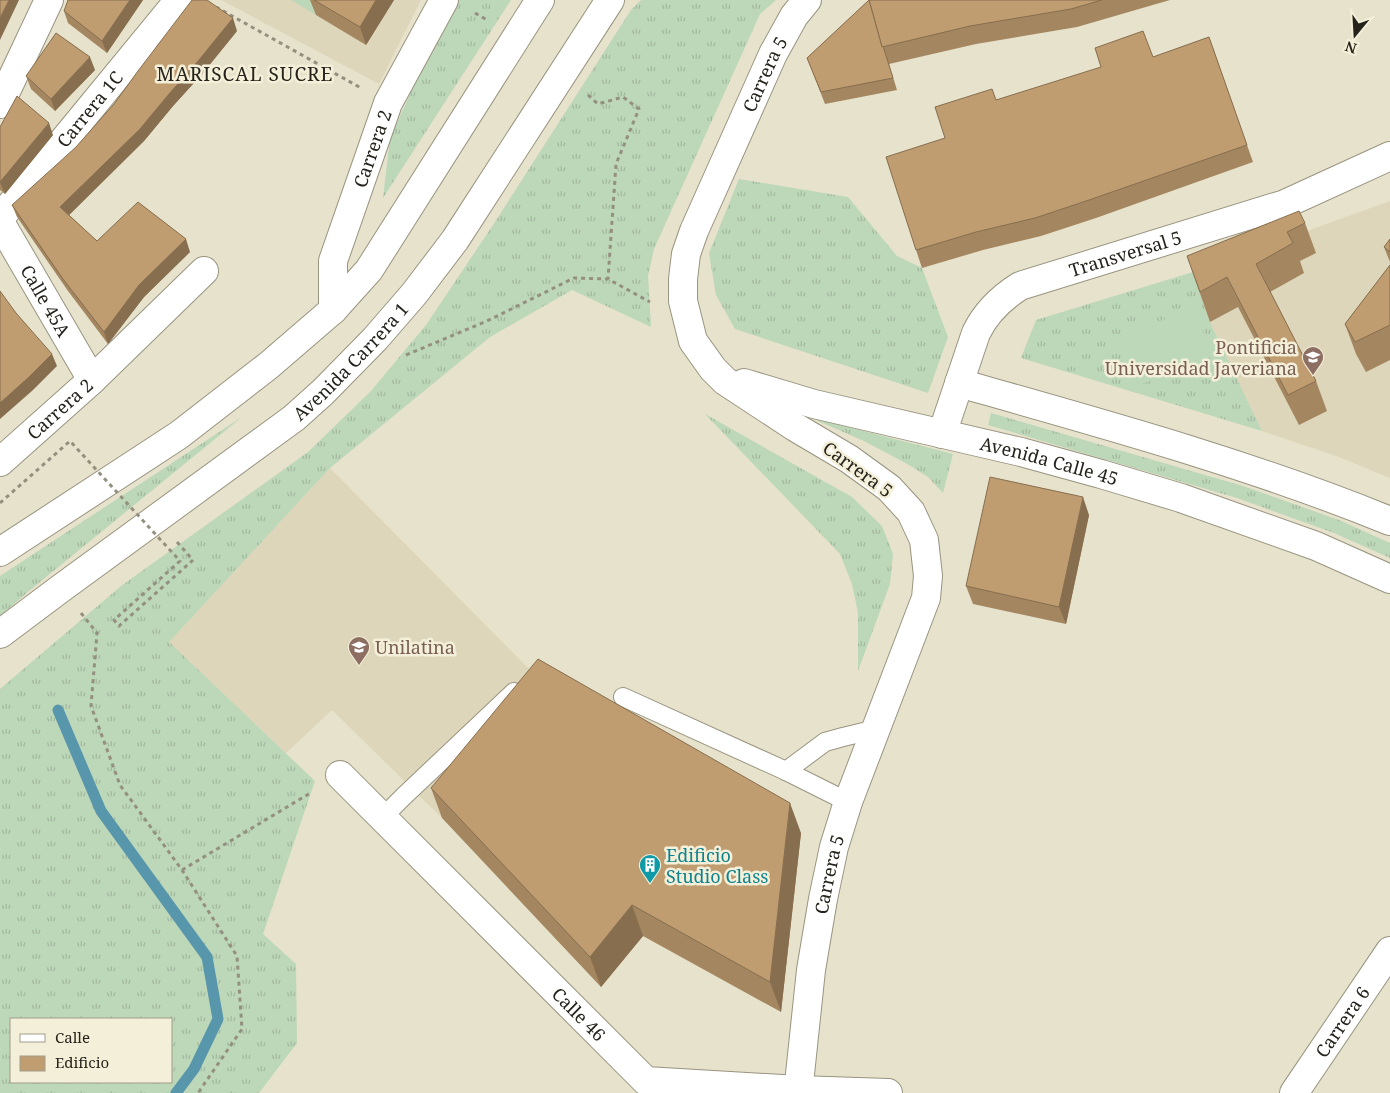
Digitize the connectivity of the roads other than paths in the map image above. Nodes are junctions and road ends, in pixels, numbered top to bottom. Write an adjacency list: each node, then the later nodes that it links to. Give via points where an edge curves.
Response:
1 (50, 0): 7 (street)
2 (179, 0): 9 (street, Carrera 1C)
3 (540, 0): 11 (street, via 369,270)
4 (610, 0): 20 (street, Avenida Carrera 1, via 455,240 382,331 294,418)
5 (807, 0): 12 (street, Carrera 5, via 773,54 686,254 683,301 693,341)
6 (456, 4): 11 (street, Carrera 2, via 388,103 333,261)
7 (0, 104)
8 (1390, 156): 14 (street, Transversal 5, via 1285,204 1020,286 1006,295 983,319)
9 (0, 220): 13 (street, Calle 45A)
10 (204, 271): 13 (street, Carrera 2)
11 (333, 310): 18 (street, via 268,366 179,435)
12 (705, 358): 15 (street, Avenida Calle 45, via 747,384 814,404); 23 (street, Carrera 5, via 713,369 740,391 850,459 889,488 911,512 924,540 928,576 926,598)
13 (92, 380): 16 (street, Carrera 2)
14 (959, 383): 15 (street, Transversal 5); 17 (street, via 1210,457)
15 (942, 434): 19 (street, Avenida Calle 45, via 1066,464 1181,498 1316,546)
16 (0, 462)
17 (1390, 521)
18 (0, 552)
19 (1390, 579)
20 (0, 634)
21 (516, 691): 27 (lane)
22 (623, 697): 24 (lane)
23 (876, 729): 24 (lane, via 825,742); 26 (street, Carrera 5)
24 (786, 771): 26 (lane)
25 (340, 775): 27 (street, Calle 46)
26 (848, 802): 30 (street, Carrera 5, via 823,899 811,970)
27 (382, 818): 29 (street, Calle 46)
28 (1390, 951): 32 (street, Carrera 6)
29 (644, 1087): 30 (street, Calle 46)
30 (798, 1091): 31 (street, Calle 46)
31 (888, 1093)
32 (1294, 1093)

